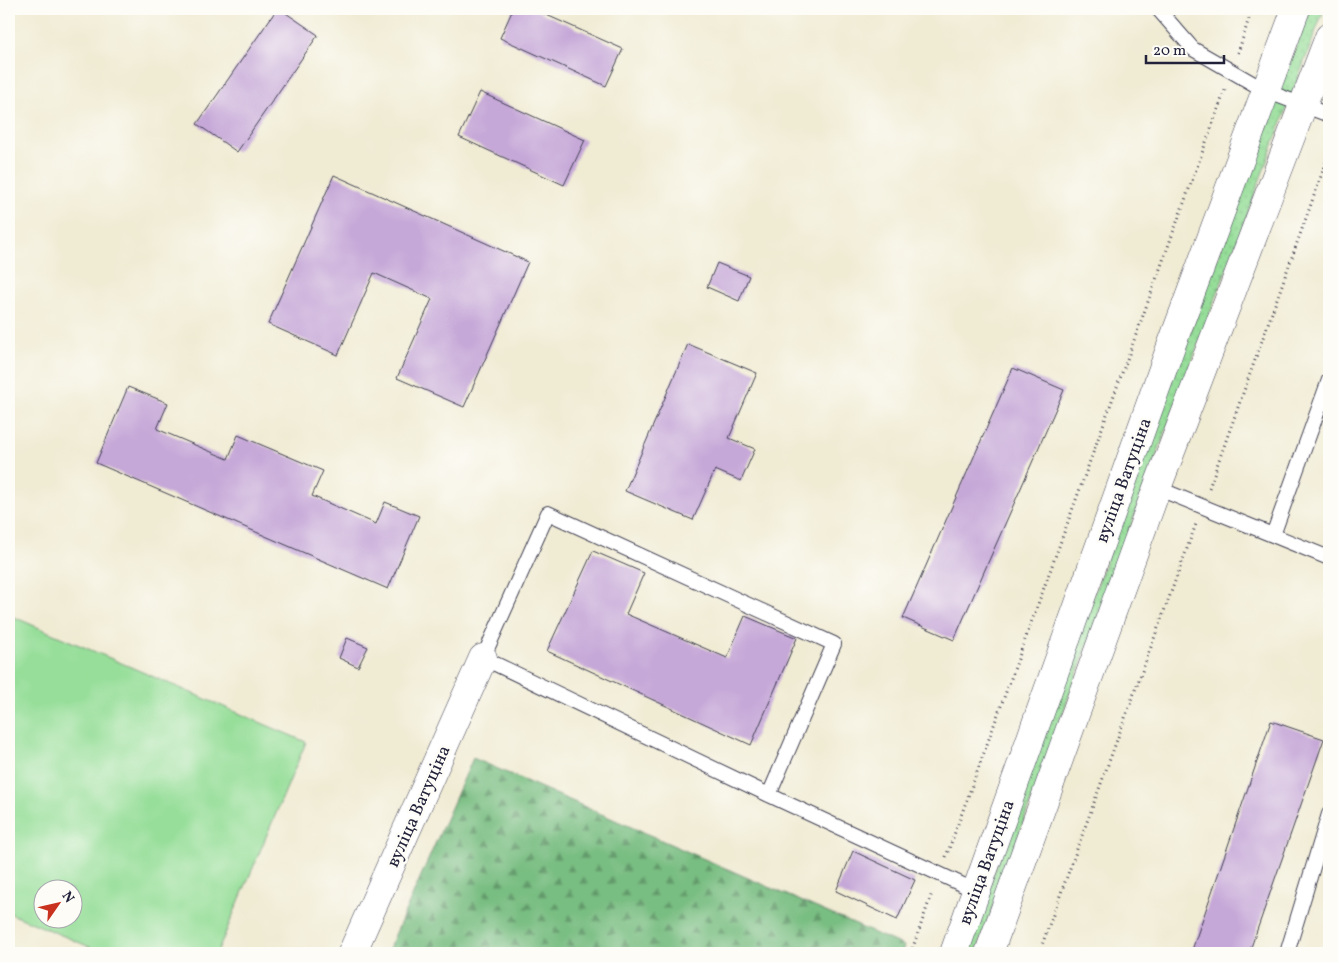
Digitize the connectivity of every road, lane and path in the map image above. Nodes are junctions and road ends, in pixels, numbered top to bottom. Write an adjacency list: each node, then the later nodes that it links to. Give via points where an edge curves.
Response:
1 (1158, 9): 5 (lane, via 1193,49)
2 (1252, 9): 5 (path)
3 (1296, 9): 6 (street, вуліца Ватуціна)
4 (1329, 37): 7 (street, вуліца Ватуціна)
5 (1232, 71): 6 (lane); 18 (path)
6 (1266, 91): 7 (lane); 19 (street, вуліца Ватуціна)
7 (1304, 104): 8 (lane); 11 (street, вуліца Ватуціна)
8 (1329, 115)
9 (1329, 154): 12 (path)
10 (1329, 380): 13 (lane)
11 (1157, 488): 12 (lane); 23 (street, вуліца Ватуціна)
12 (1203, 506): 13 (lane); 24 (path)
13 (1273, 535): 14 (lane)
14 (1329, 558)
15 (483, 658): 16 (lane); 16 (lane, via 548,513 834,644); 20 (street, вуліца Ватуціна)
16 (769, 795): 18 (lane)
17 (1329, 814): 25 (lane)
18 (939, 874): 19 (lane); 21 (path)
19 (976, 891): 22 (street, вуліца Ватуціна)
20 (352, 953)
21 (911, 953)
22 (954, 953)
23 (988, 953)
24 (1039, 953)
25 (1287, 953)

